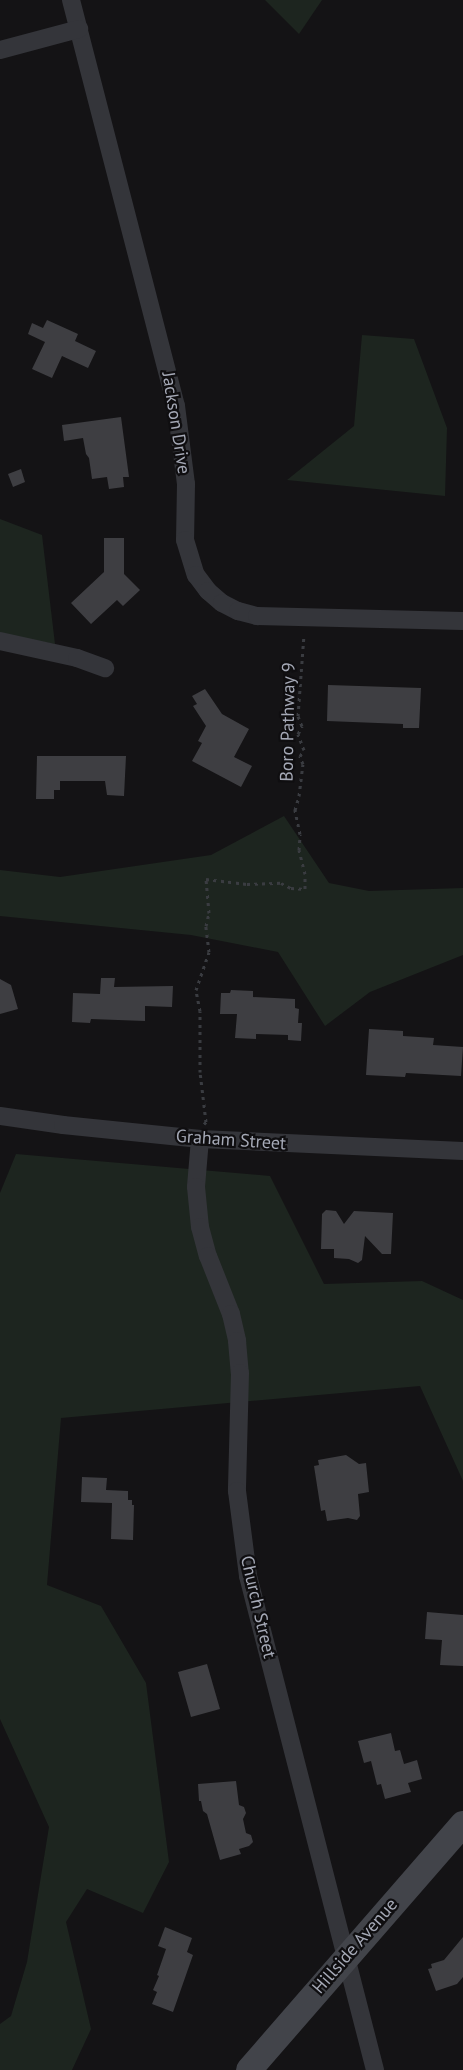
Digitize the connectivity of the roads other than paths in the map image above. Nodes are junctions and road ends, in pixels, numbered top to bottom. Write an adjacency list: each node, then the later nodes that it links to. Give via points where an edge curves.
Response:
1 (71, 0): 2 (street, Jackson Drive)
2 (79, 29): 3 (street); 4 (street, Jackson Drive, via 176,406 183,449 185,540 196,574 222,603 256,616)
3 (0, 50)
4 (463, 621)
5 (0, 641): 6 (street)
6 (105, 668)
7 (0, 1116): 8 (street, Graham Street)
8 (201, 1139): 9 (street, Graham Street); 11 (street, Church Street, via 196,1187 200,1227 237,1341 237,1491 248,1576)
9 (463, 1151)
10 (463, 1824): 11 (main road, Hillside Avenue)
11 (346, 1956): 12 (main road, Hillside Avenue); 13 (street, Church Street)
12 (249, 2070)
13 (375, 2070)

